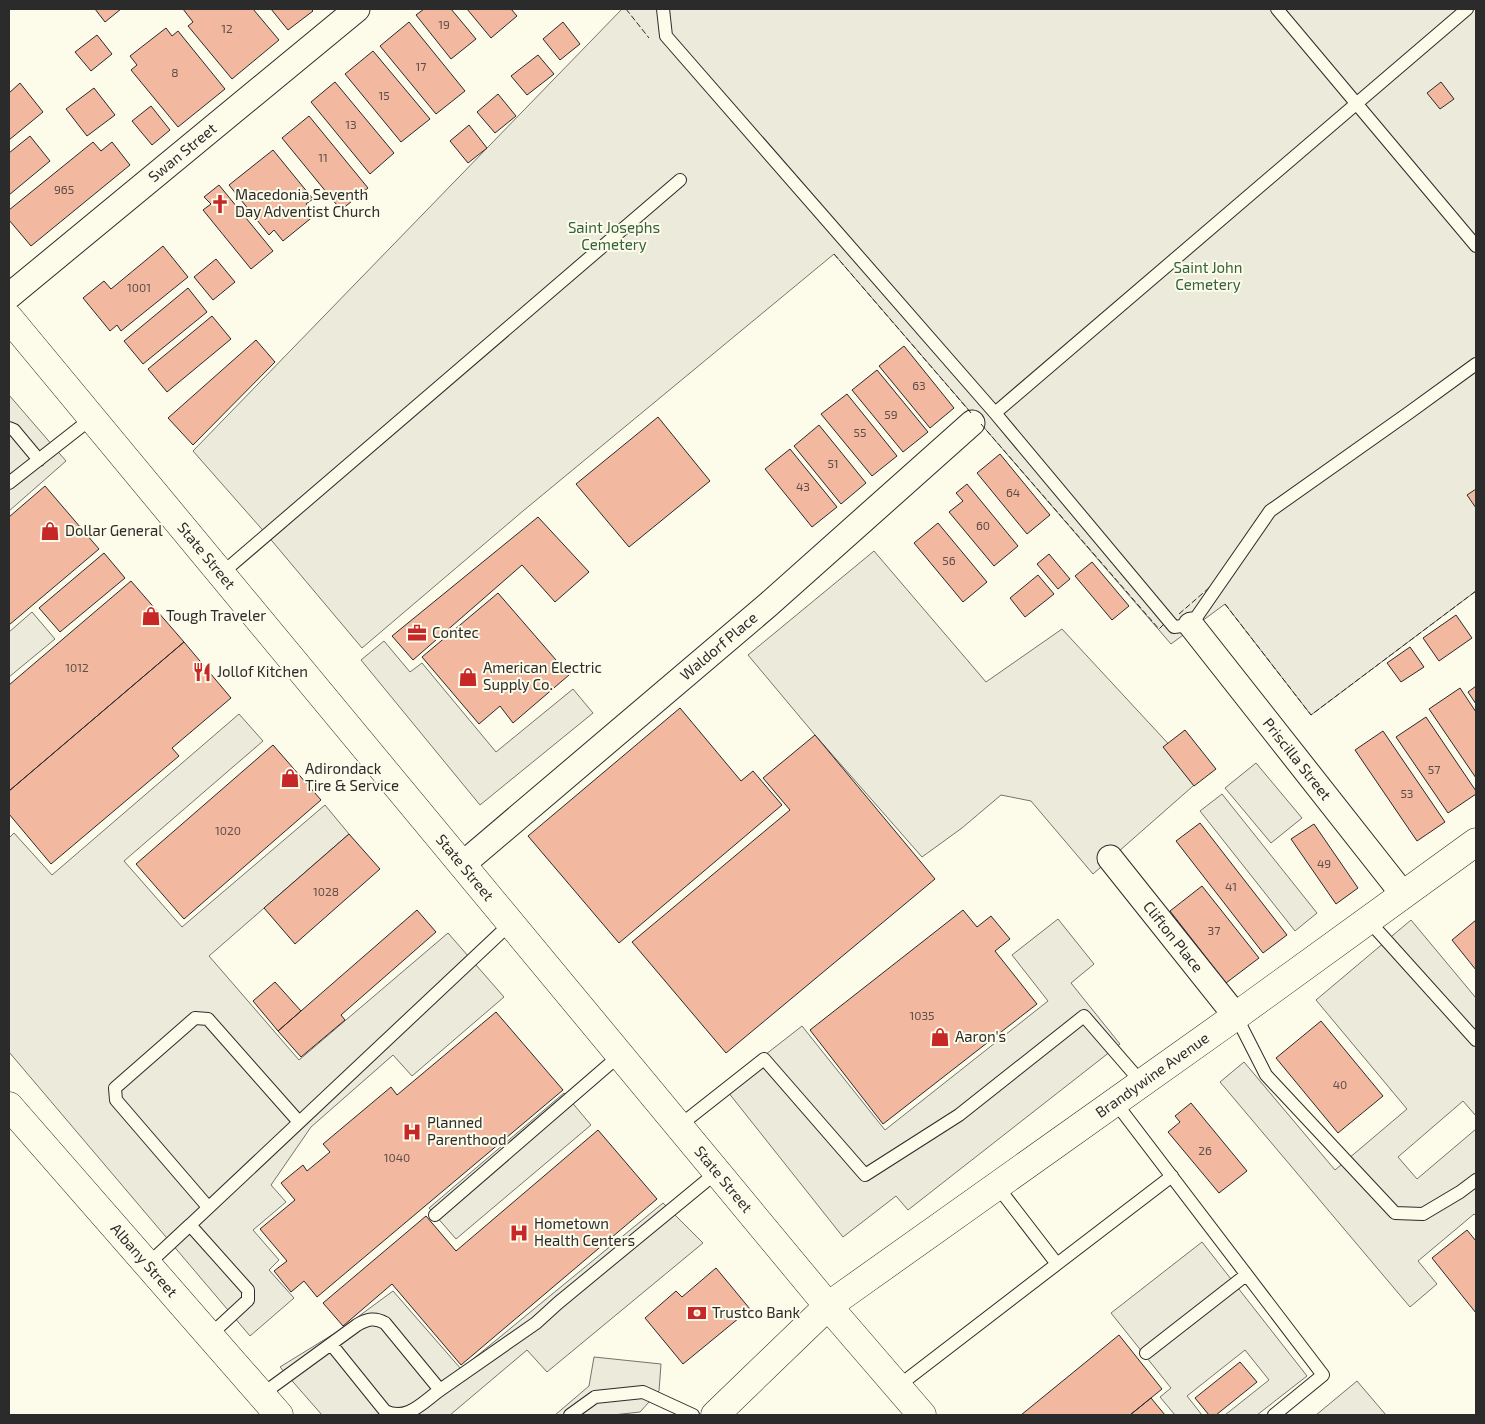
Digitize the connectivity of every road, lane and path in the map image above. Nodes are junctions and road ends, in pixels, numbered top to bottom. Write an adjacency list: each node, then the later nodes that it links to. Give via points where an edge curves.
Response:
1 (357, 9): 8 (street, Swan Street)
2 (663, 9): 11 (lane, via 666,36)
3 (1277, 9): 5 (lane)
4 (1467, 9): 5 (lane)
5 (1356, 103): 7 (lane); 11 (lane)
6 (680, 180): 17 (lane)
7 (1476, 246)
8 (9, 296)
9 (9, 318): 12 (main road, State Street)
10 (1476, 364): 18 (lane, via 1270,511)
11 (995, 413): 18 (lane, via 1174,627)
12 (92, 418): 15 (lane); 17 (main road, State Street)
13 (972, 423): 21 (street, Waldorf Place, via 769,604)
14 (9, 428): 15 (lane)
15 (39, 460): 16 (lane)
16 (9, 483)
17 (221, 574): 21 (main road, State Street)
18 (1191, 625): 22 (street, Priscilla Street)
19 (1476, 842): 22 (main road, Brandywine Avenue)
20 (1110, 858): 25 (street, Clifton Place)
21 (462, 864): 24 (main road, State Street)
22 (1403, 894): 23 (main road, Brandywine Avenue)
23 (1368, 920): 25 (main road, Brandywine Avenue); 26 (lane)
24 (511, 923): 27 (main road, State Street); 31 (lane)
25 (1236, 1016): 28 (main road, Brandywine Avenue); 35 (lane, via 1266,1075 1395,1213 1423,1214)
26 (1476, 1040)
27 (620, 1055): 32 (main road, State Street); 38 (lane)
28 (1142, 1083): 29 (main road, Brandywine Avenue); 32 (lane, via 1084,1016 959,1115 865,1175 764,1059)
29 (1115, 1102): 34 (lane); 36 (main road, Brandywine Avenue)
30 (9, 1106): 41 (main road, Albany Street)
31 (299, 1122): 37 (lane); 37 (lane, via 208,1019 195,1018 115,1088 116,1100)
32 (679, 1126): 33 (main road, State Street)
33 (717, 1172): 43 (main road, State Street); 48 (lane, via 536,1323)
34 (1172, 1176): 40 (lane); 42 (lane)
35 (1476, 1180)
36 (997, 1186): 40 (lane); 43 (main road, Brandywine Avenue)
37 (208, 1207): 39 (lane)
38 (435, 1215)
39 (190, 1225): 41 (lane); 44 (lane, via 248,1290 248,1300)
40 (1057, 1264): 47 (lane)
41 (147, 1265): 44 (main road, Albany Street)
42 (1246, 1275): 46 (lane); 55 (lane, via 1323,1375)
43 (828, 1306): 47 (main road, State Street); 53 (main road, Brandywine Avenue)
44 (209, 1336): 49 (main road, Albany Street)
45 (331, 1344): 48 (lane, via 367,1319 379,1320 385,1323); 48 (lane, via 385,1411 392,1414 408,1414); 49 (lane)
46 (1146, 1353)
47 (897, 1387): 54 (main road, State Street)
48 (440, 1390)
49 (262, 1395): 50 (main road, Albany Street)
50 (279, 1415)
51 (570, 1415): 52 (lane, via 595,1397 643,1392)
52 (693, 1415)
53 (715, 1415)
54 (922, 1415)
55 (1274, 1415)

